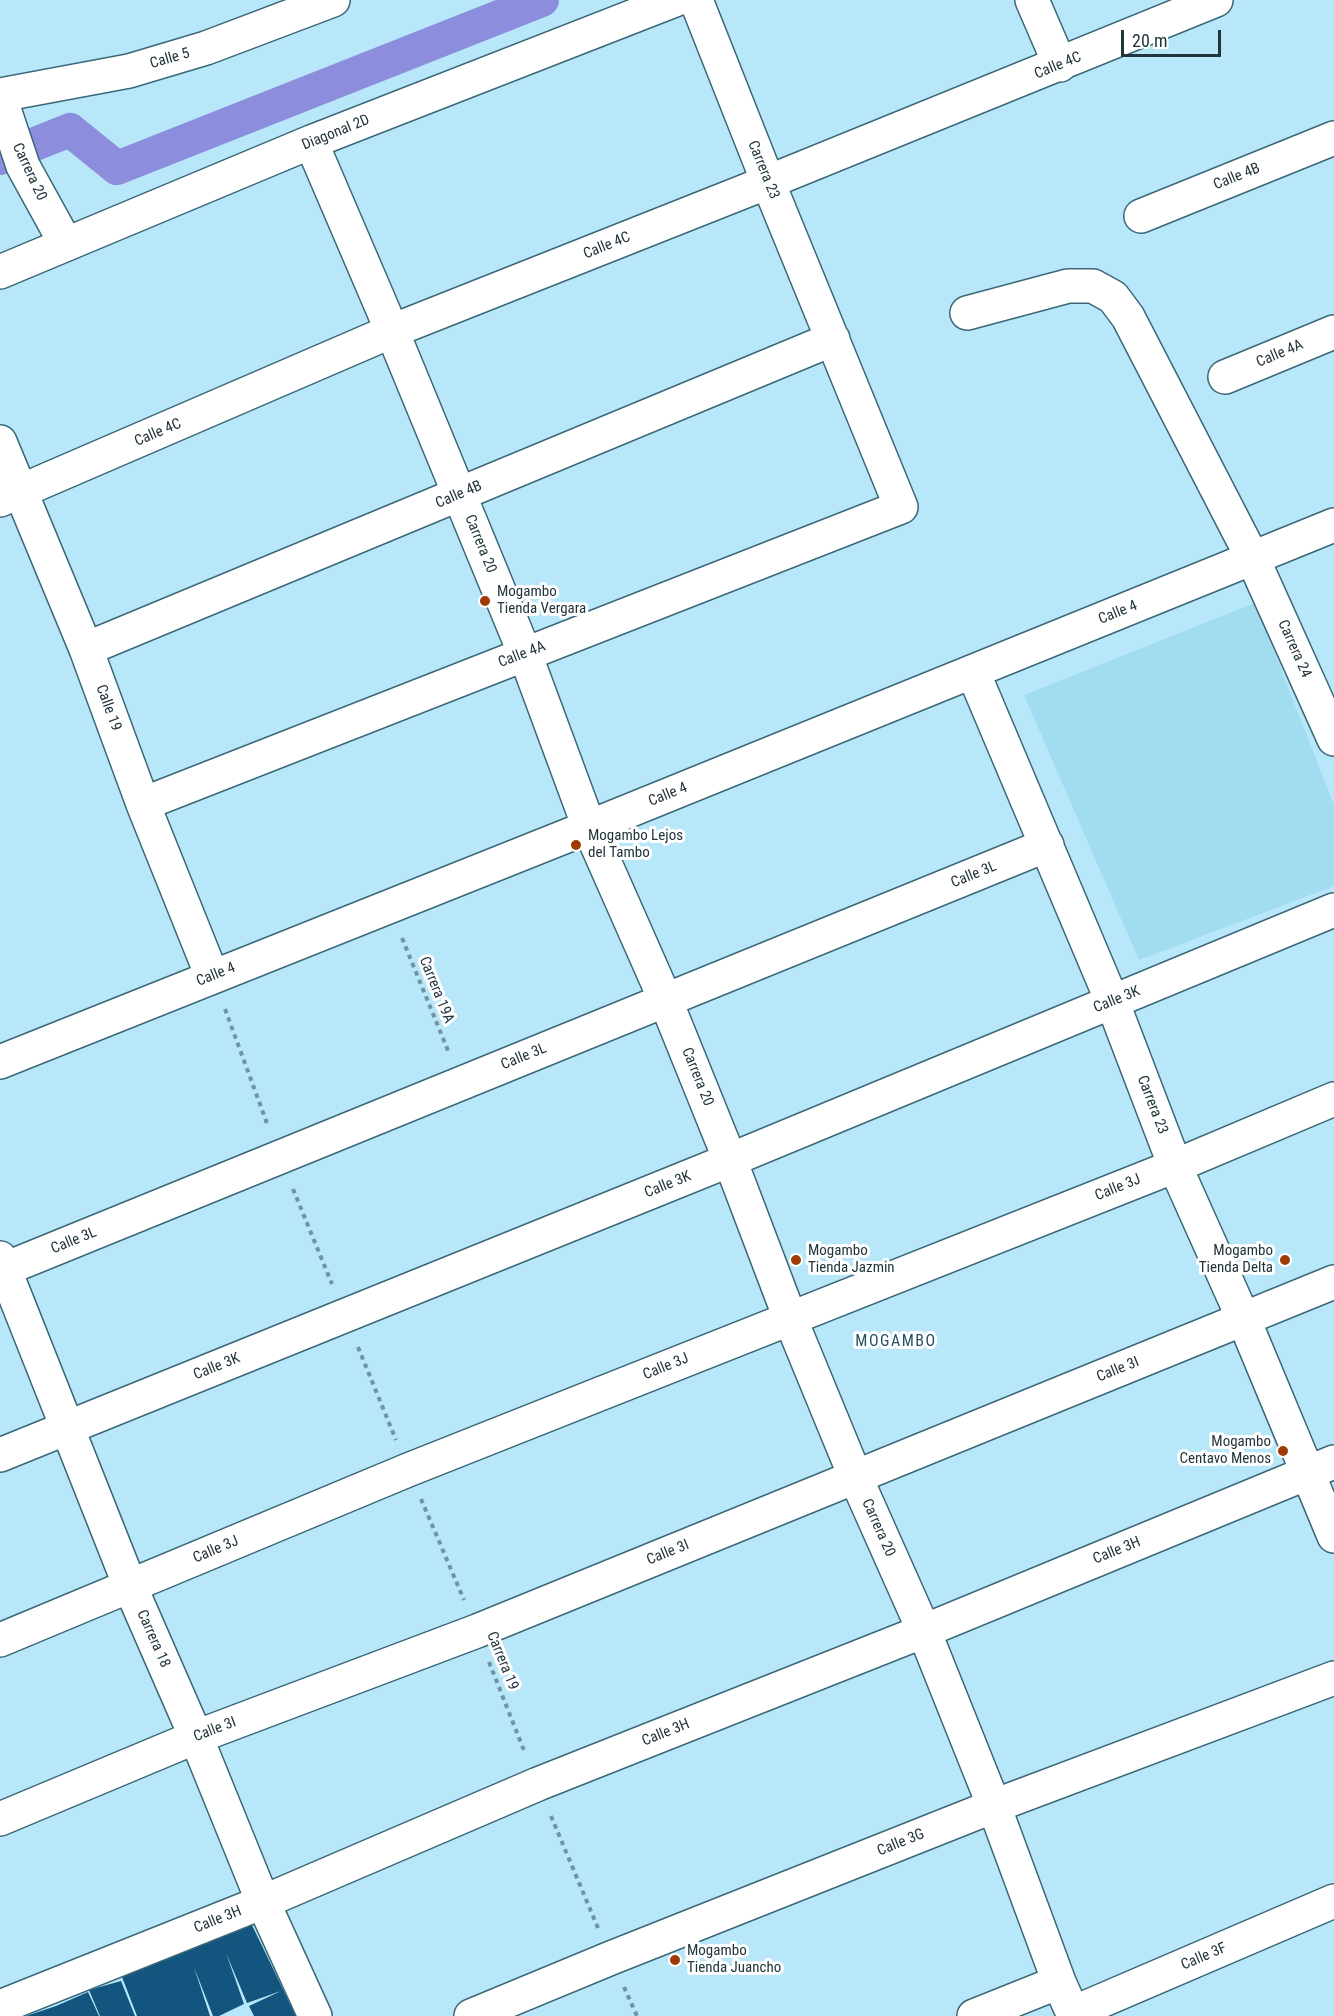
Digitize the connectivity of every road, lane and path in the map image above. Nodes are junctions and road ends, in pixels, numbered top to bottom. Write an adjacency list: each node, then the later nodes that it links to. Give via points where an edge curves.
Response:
1 (333, 0): 7 (street, Calle 5, via 206,48)
2 (675, 0): 9 (street, Diagonal 2D)
3 (696, 0): 10 (street, Carrera 23)
4 (1032, 0): 6 (street)
5 (1216, 0): 6 (street, Calle 4C)
6 (1060, 65): 10 (street, Calle 4C)
7 (3, 106): 12 (street, Carrera 20, via 23,166)
8 (1334, 138): 11 (street, Calle 4B)
9 (311, 142): 12 (street, Diagonal 2D); 15 (street, Carrera 20)
10 (768, 182): 15 (street, Calle 4C); 17 (street, Carrera 23)
11 (1141, 216)
12 (66, 244): 13 (street, Diagonal 2D)
13 (0, 272)
14 (967, 313): 24 (street, Carrera 24, via 1068,285 1093,286 1113,297 1128,317)
15 (392, 331): 20 (street, Carrera 20); 21 (street, Calle 4C)
16 (1334, 332): 18 (street, Calle 4A)
17 (833, 339): 20 (street, Calle 4B); 22 (street, Carrera 23)
18 (1225, 377)
19 (0, 442): 21 (street, Calle 19)
20 (460, 494): 25 (street, Calle 4B); 26 (street, Carrera 20)
21 (11, 496): 25 (street, Calle 19)
22 (901, 507): 26 (street, Calle 4A)
23 (1334, 525): 24 (street, Calle 4)
24 (1253, 559): 27 (street, Calle 4); 28 (street, Carrera 24)
25 (86, 649): 29 (street, Calle 19)
26 (525, 654): 29 (street, Calle 4A); 30 (street, Carrera 20)
27 (973, 672): 30 (street, Calle 4); 31 (street, Carrera 23)
28 (1333, 732)
29 (143, 804): 34 (street, Calle 19)
30 (589, 827): 32 (street, Calle 4); 35 (street, Carrera 20)
31 (1047, 845): 35 (street, Calle 3L); 36 (street, Carrera 23)
32 (389, 907): 34 (street, Calle 4); 38 (path, Carrera 19A)
33 (1334, 910): 36 (street, Calle 3K)
34 (212, 976): 37 (street, Calle 4)
35 (665, 999): 38 (street, Calle 3L); 40 (street, Carrera 20)
36 (1112, 1002): 40 (street, Calle 3K); 41 (street, Carrera 23)
37 (0, 1062)
38 (461, 1083): 42 (street, Calle 3L)
39 (1334, 1099): 41 (street, Calle 3J)
40 (730, 1160): 44 (street, Calle 3K); 45 (street, Carrera 20)
41 (1175, 1166): 45 (street, Calle 3J); 46 (street, Carrera 23)
42 (2, 1266): 47 (street, Carrera 18)
43 (1334, 1282): 46 (street, Calle 3I)
44 (345, 1316): 47 (street, Calle 3K); 50 (path, Carrera 19)
45 (790, 1318): 50 (street, Calle 3J); 51 (street, Carrera 20)
46 (1244, 1320): 49 (street, Carrera 23); 51 (street, Calle 3I)
47 (67, 1428): 48 (street, Calle 3K); 53 (street, Carrera 18)
48 (0, 1455)
49 (1320, 1468): 52 (street, Carrera 23); 55 (street, Calle 3H)
50 (408, 1470): 53 (street, Calle 3J); 54 (path, Carrera 19)
51 (855, 1476): 54 (street, Calle 3I); 55 (street, Carrera 20)
52 (1334, 1536)
53 (130, 1586): 56 (street, Calle 3J); 58 (street, Carrera 18)
54 (477, 1631): 58 (street, Calle 3I); 59 (path, Carrera 19)
55 (924, 1631): 59 (street, Calle 3H); 60 (street, Carrera 20)
56 (0, 1640)
57 (1334, 1678): 60 (street, Calle 3G)
58 (196, 1737): 61 (street, Calle 3I); 63 (street, Carrera 18)
59 (538, 1784): 63 (street, Calle 3H); 64 (path, Carrera 19)
60 (994, 1806): 64 (street, Calle 3G); 65 (street, Carrera 20)
61 (0, 1819)
62 (1334, 1901): 67 (street, Calle 3F)
63 (263, 1902): 66 (street, Calle 3H); 68 (street, Carrera 18)
64 (611, 1958): 69 (street, Calle 3G); 70 (path, Carrera 19)
65 (1059, 1982): 67 (street, Carrera 20); 71 (street)
66 (0, 2007)
67 (1074, 2015)
68 (315, 2016)
69 (471, 2016)
70 (637, 2016)
71 (974, 2016)

